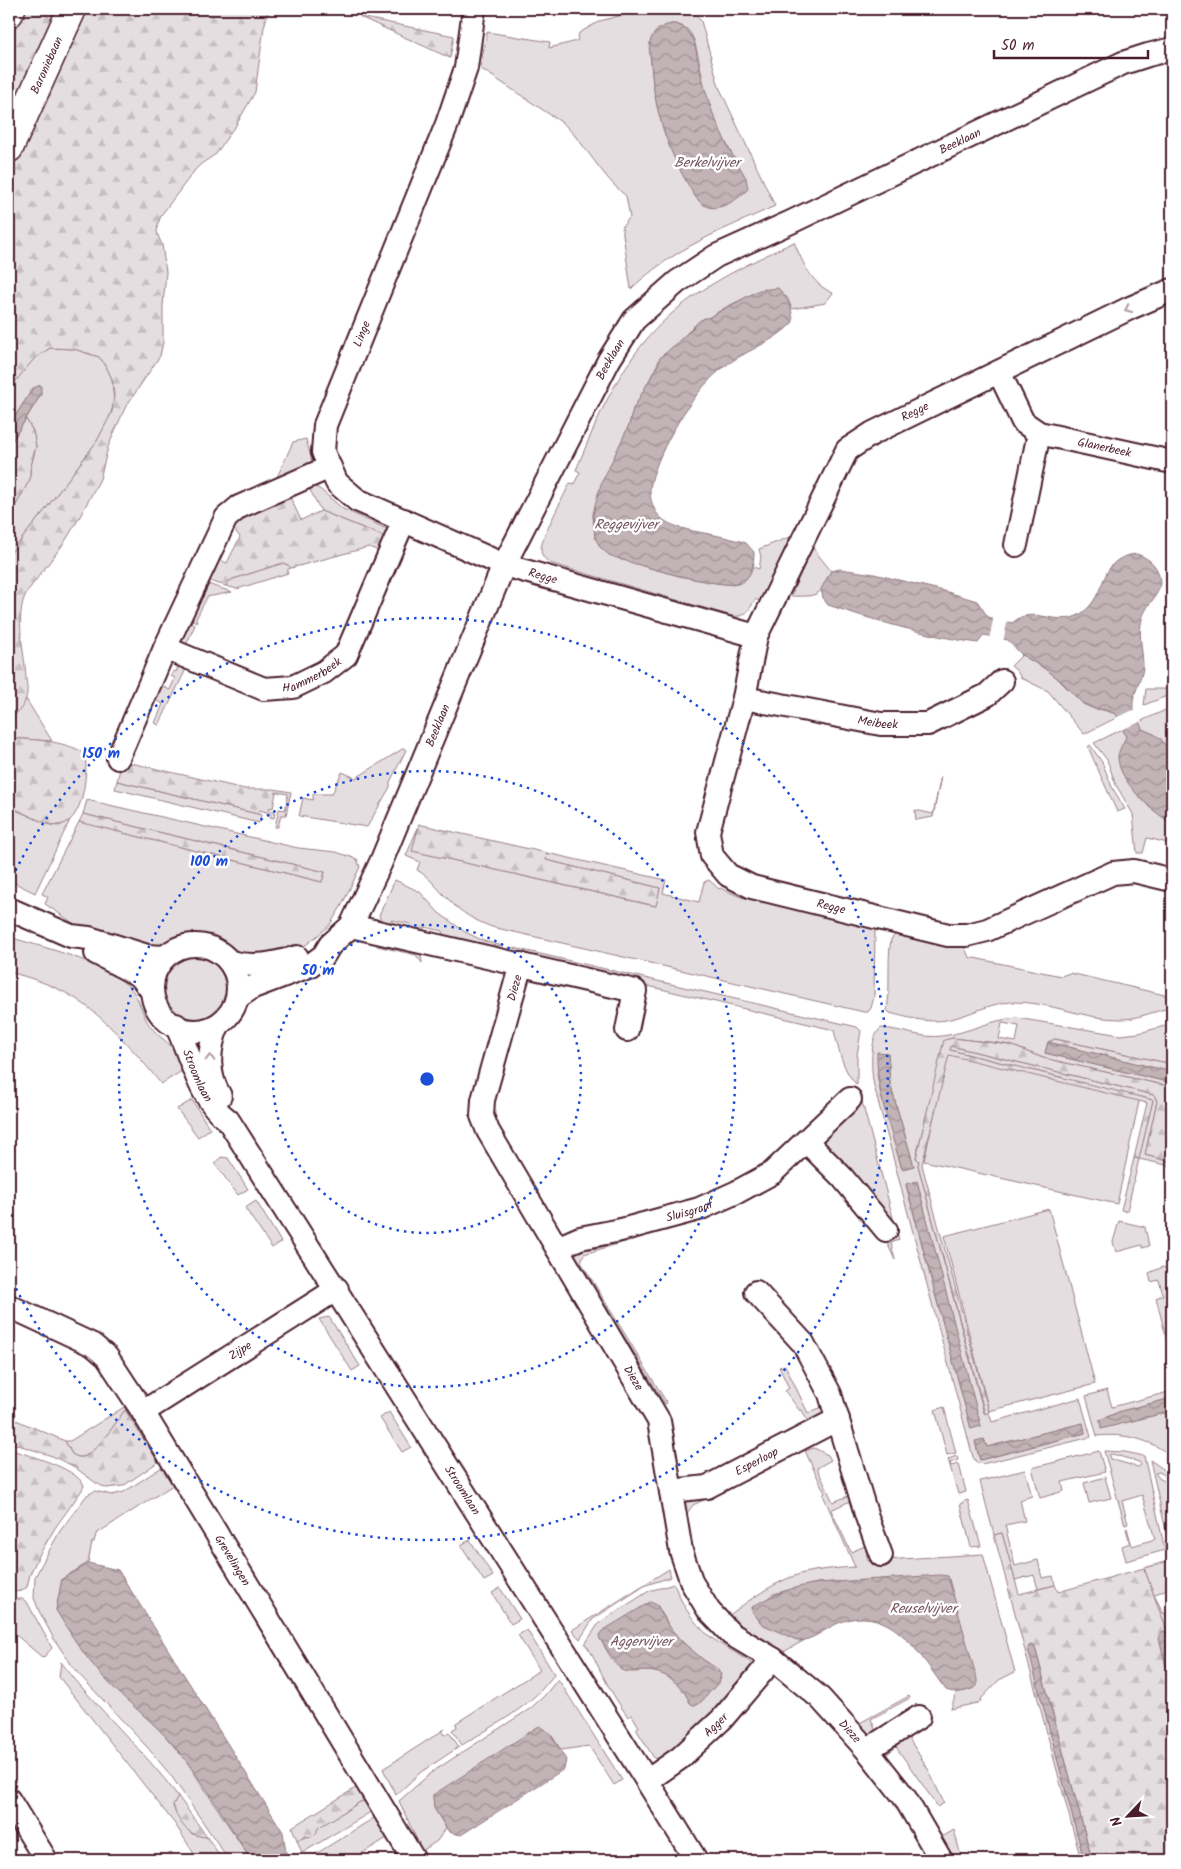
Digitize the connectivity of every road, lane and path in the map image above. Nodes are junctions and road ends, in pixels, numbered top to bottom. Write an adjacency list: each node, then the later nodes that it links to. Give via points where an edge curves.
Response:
1 (11, 9): 4 (main road)
2 (72, 9): 6 (main road, Baroniebaan)
3 (474, 9): 11 (street, Linge, via 466,68 447,124 326,425 323,452)
4 (9, 13)
5 (1172, 49): 14 (street, Beeklaan, via 1123,64 1068,89 716,256 677,282 634,320 609,360)
6 (9, 148)
7 (1172, 290): 8 (street, Regge, one-way to 8)
8 (999, 372): 9 (street, Glanerbeek, via 1023,422); 15 (street, Regge, via 873,433 847,450)
9 (1039, 433): 10 (street, Glanerbeek); 13 (street)
10 (1172, 462)
11 (330, 467): 12 (street, Linge, via 337,483 357,500); 16 (street, via 239,507 226,518)
12 (404, 520): 14 (street, Linge); 16 (street, Hammerbeek, via 346,655 324,672 293,687 264,689)
13 (1016, 545)
14 (504, 565): 15 (street, Regge); 22 (street, Beeklaan)
15 (756, 636): 18 (street, Regge)
16 (165, 648): 19 (street)
17 (1002, 681): 18 (street, Meibeek, via 988,695 928,724 881,724)
18 (744, 698): 20 (street, Regge, via 708,832 712,856 728,875 752,887 948,935 967,935 987,930 1113,873 1134,871)
19 (118, 758)
20 (1172, 880)
21 (9, 909): 23 (street)
22 (352, 926): 24 (street, Beeklaan); 27 (street, Dieze)
23 (71, 936): 25 (street, via 89,938 147,956); 28 (street, via 85,948 140,976)
24 (330, 945): 26 (street, Beeklaan, via 270,965 247,966); 29 (street, Beeklaan, via 324,956 309,966 253,987)
25 (165, 957): 26 (street, via 180,947 199,945 216,950); 28 (street, via 155,973)
26 (230, 962): 29 (street, via 238,980)
27 (522, 964): 32 (street, Dieze, via 635,991); 37 (street, Dieze, via 483,1100 482,1116)
28 (152, 991): 30 (street, via 157,1008 168,1022)
29 (238, 997): 31 (street, via 231,1013)
30 (176, 1025): 31 (street, via 184,1030 202,1031); 34 (street, Stroomlaan, via 206,1094 217,1112)
31 (218, 1025): 34 (street, Stroomlaan, one-way to 31, via 227,1108 217,1090 210,1061 211,1042)
32 (627, 1030)
33 (850, 1099): 35 (street, Sluisgraaf)
34 (228, 1120): 38 (street, Stroomlaan)
35 (807, 1142): 36 (street, via 842,1177); 37 (street, Sluisgraaf, via 772,1173 699,1209 580,1238)
36 (886, 1230)
37 (557, 1248): 43 (street, Dieze, via 659,1422)
38 (337, 1290): 41 (street, Zijpe); 48 (street, Stroomlaan)
39 (756, 1292): 42 (street, via 803,1344 830,1394)
40 (9, 1306): 41 (street, Grevelingen, via 93,1345 107,1357)
41 (143, 1412): 51 (street, Grevelingen)
42 (838, 1419): 43 (street, Esperloop, via 706,1487); 44 (street)
43 (671, 1491): 45 (street, Dieze, via 681,1551 692,1584 709,1611 731,1634)
44 (881, 1555)
45 (773, 1659): 47 (street, Dieze, via 820,1698); 48 (street, Agger, via 722,1720 680,1758)
46 (920, 1717): 47 (street, Dieze)
47 (867, 1750): 53 (street, Dieze, via 905,1798)
48 (647, 1781): 52 (street, Stroomlaan)
49 (9, 1800): 50 (street)
50 (46, 1860)
51 (414, 1860)
52 (696, 1860)
53 (941, 1860)

